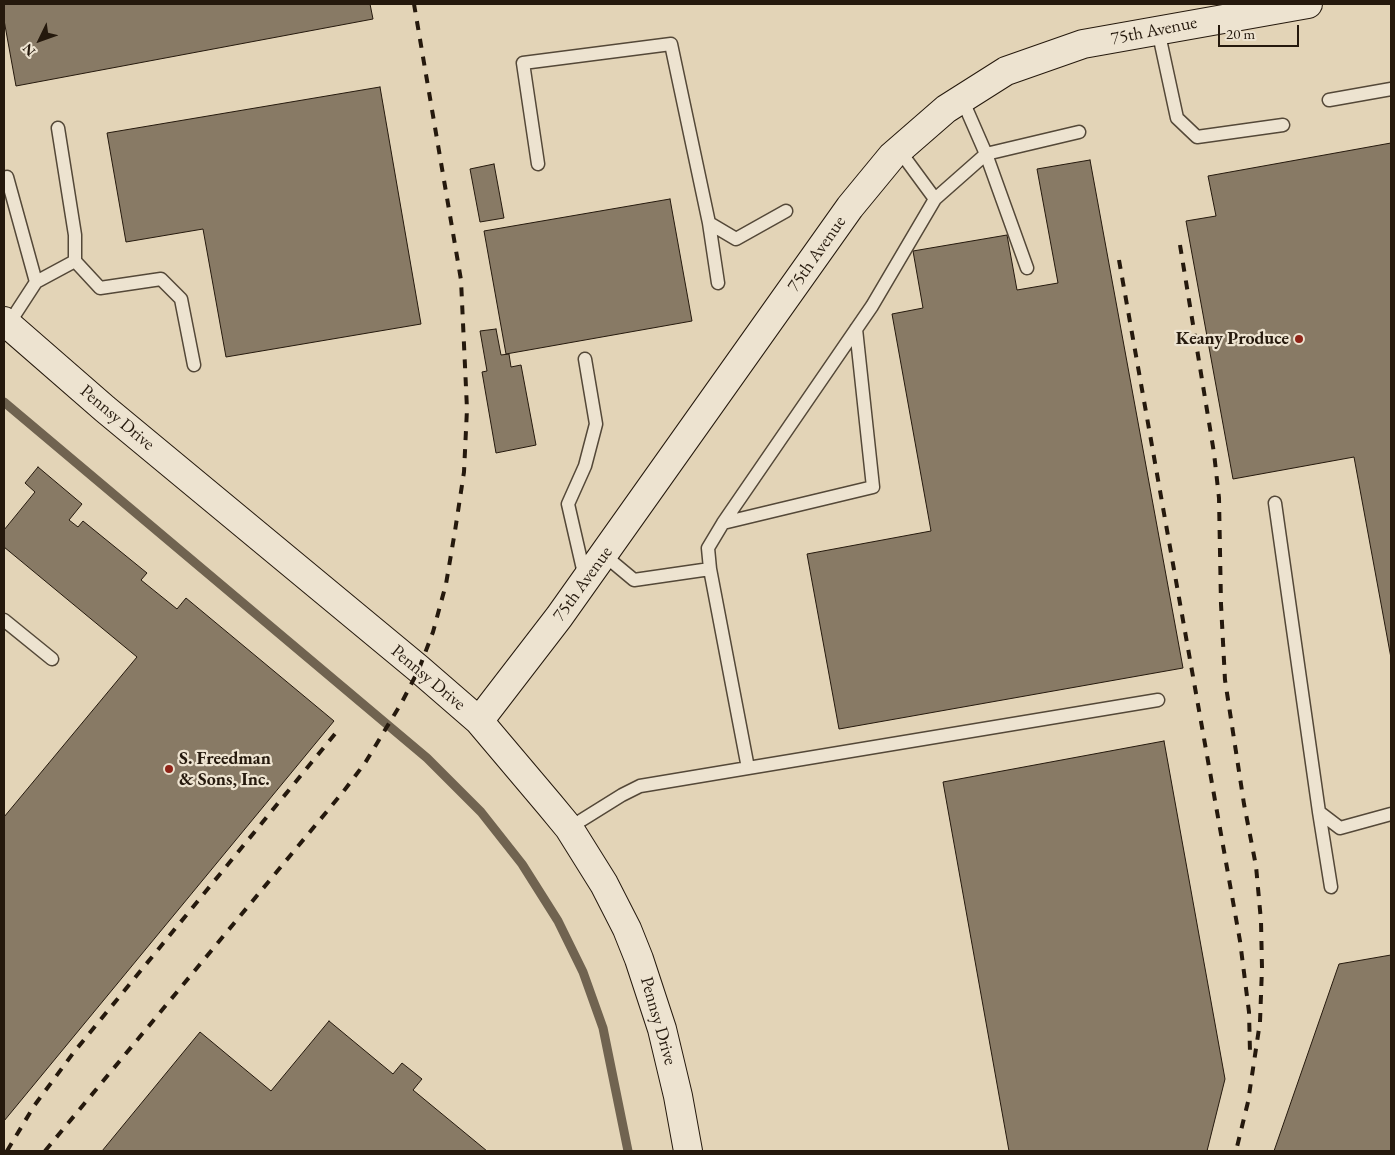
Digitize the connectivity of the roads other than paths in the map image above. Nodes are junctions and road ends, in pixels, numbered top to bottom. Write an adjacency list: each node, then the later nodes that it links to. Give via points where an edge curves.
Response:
1 (1308, 4): 2 (street, 75th Avenue)
2 (1158, 30): 4 (street, 75th Avenue, via 1083,44 1006,71); 6 (lane, via 1177,118 1198,137)
3 (1391, 88): 5 (lane)
4 (962, 99): 9 (street, 75th Avenue); 10 (lane)
5 (1329, 100)
6 (1283, 126)
7 (58, 128): 16 (lane, via 75,235)
8 (1080, 132): 10 (lane)
9 (900, 150): 13 (lane); 26 (street, 75th Avenue, via 850,207)
10 (986, 154): 13 (lane); 17 (lane)
11 (538, 164): 15 (lane, via 523,63 671,44)
12 (7, 177): 18 (lane)
13 (935, 198): 21 (lane)
14 (786, 211): 15 (lane, via 736,239)
15 (710, 222): 19 (lane)
16 (74, 260): 18 (lane); 23 (lane, via 100,288 161,279 181,299)
17 (1027, 268)
18 (36, 282): 20 (lane)
19 (718, 283)
20 (6, 323): 32 (street, Pennsy Drive)
21 (856, 328): 25 (lane); 25 (lane, via 872,487)
22 (586, 359): 28 (lane, via 596,424 585,466 568,504)
23 (194, 365)
24 (1275, 503): 34 (lane)
25 (723, 522): 27 (lane, via 708,548)
26 (604, 555): 27 (lane, via 634,580); 28 (street, 75th Avenue)
27 (710, 569): 33 (lane)
28 (585, 581): 32 (street, 75th Avenue)
29 (4, 620): 30 (lane)
30 (52, 659)
31 (1158, 700): 33 (lane)
32 (479, 721): 36 (street, Pennsy Drive)
33 (748, 768): 36 (lane, via 640,786)
34 (1319, 812): 35 (lane, via 1340,828); 37 (lane)
35 (1391, 814)
36 (569, 828): 38 (street, Pennsy Drive, via 604,884 651,991 673,1071)
37 (1331, 887)
38 (688, 1151)

